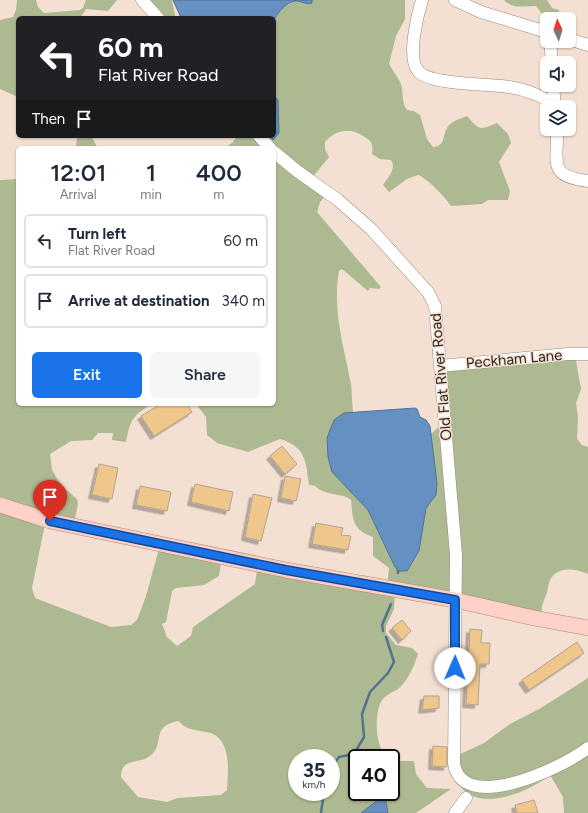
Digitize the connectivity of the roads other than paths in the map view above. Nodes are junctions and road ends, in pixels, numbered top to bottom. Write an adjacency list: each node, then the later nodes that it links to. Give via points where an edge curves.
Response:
1 (142, 0): 4 (street)
2 (422, 0): 8 (street, via 412,52 418,72 426,77 464,84 509,87 533,92)
3 (455, 0): 5 (street, via 481,12)
4 (156, 16)
5 (540, 30)
6 (576, 41): 7 (street)
7 (588, 45)
8 (546, 100)
9 (557, 136): 13 (street, via 556,164 559,172 568,178)
10 (261, 138): 11 (street)
11 (268, 146)
12 (276, 154): 15 (street, Old Flat River Road, via 338,200 371,229 428,292 437,315)
13 (588, 181)
14 (588, 354): 15 (street, Peckham Lane)
15 (440, 366): 17 (street, Old Flat River Road, via 456,555)
16 (0, 506): 17 (main road, via 50,521 286,570)
17 (455, 600): 18 (main road); 21 (street, Old Flat River Road, via 455,775)
18 (588, 628)
19 (588, 748): 20 (street)
20 (526, 791)
21 (466, 798): 22 (street); 23 (street)
22 (480, 805)
23 (455, 813)

